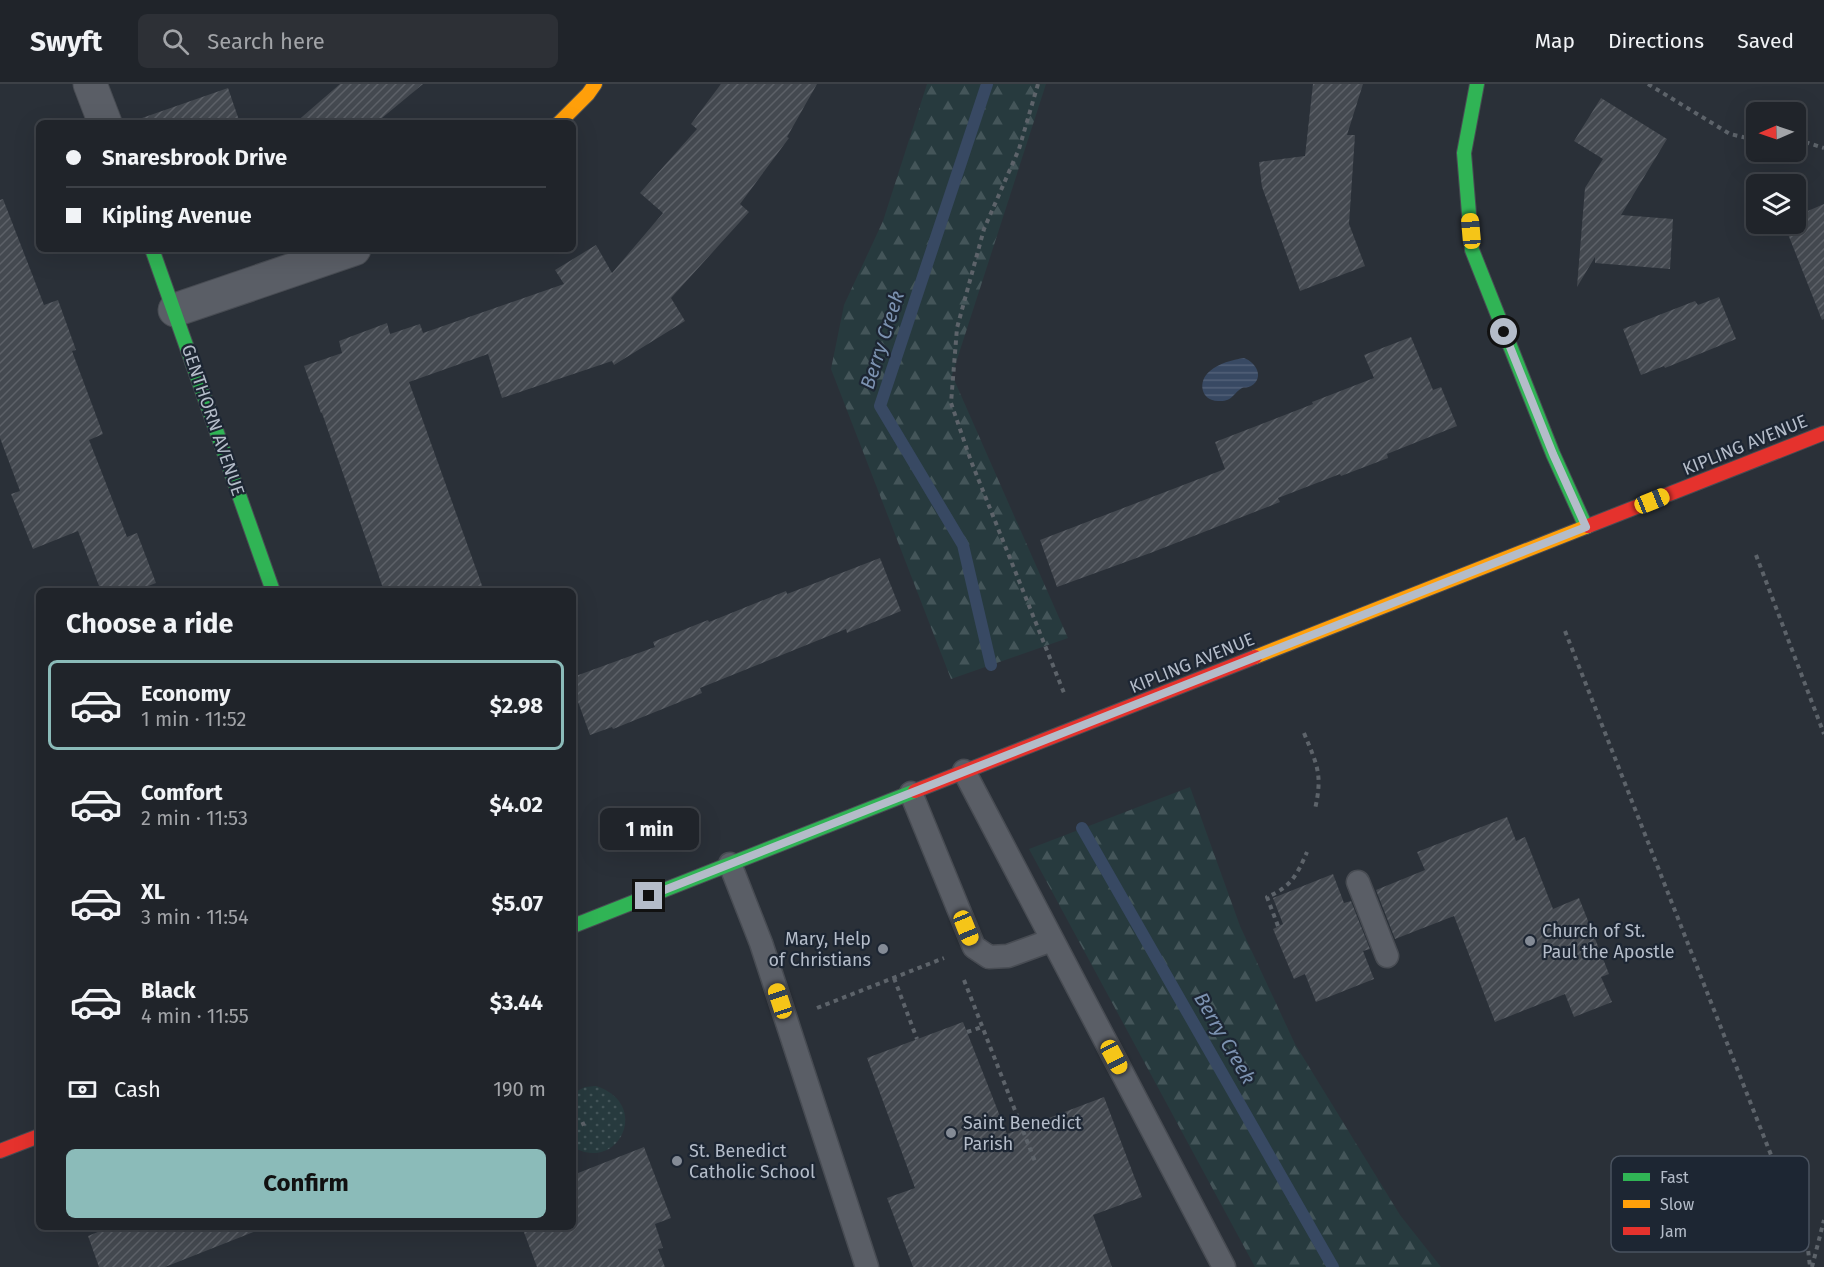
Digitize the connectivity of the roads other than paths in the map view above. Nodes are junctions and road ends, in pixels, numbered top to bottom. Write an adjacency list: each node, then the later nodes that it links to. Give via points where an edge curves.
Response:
1 (90, 84): 4 (street)
2 (595, 84): 5 (main road)
3 (1477, 84): 10 (main road, via 1464,153 1472,250)
4 (104, 120)
5 (562, 120)
6 (153, 252): 8 (main road, GENTHORN AVENUE)
7 (345, 252): 8 (street)
8 (175, 310): 11 (main road, GENTHORN AVENUE)
9 (1824, 433): 10 (main road, KIPLING AVENUE)
10 (1586, 527): 12 (main road, KIPLING AVENUE)
11 (272, 588)
12 (972, 768): 13 (main road, KIPLING AVENUE); 17 (lane)
13 (911, 793): 14 (main road, KIPLING AVENUE); 17 (lane, via 964,951 988,957 1008,956)
14 (730, 864): 16 (main road, KIPLING AVENUE); 22 (lane)
15 (1358, 882): 18 (lane)
16 (576, 925)
17 (1052, 940): 21 (lane)
18 (1387, 956)
19 (36, 1137): 20 (main road)
20 (0, 1151)
21 (1219, 1266)
22 (867, 1267)

